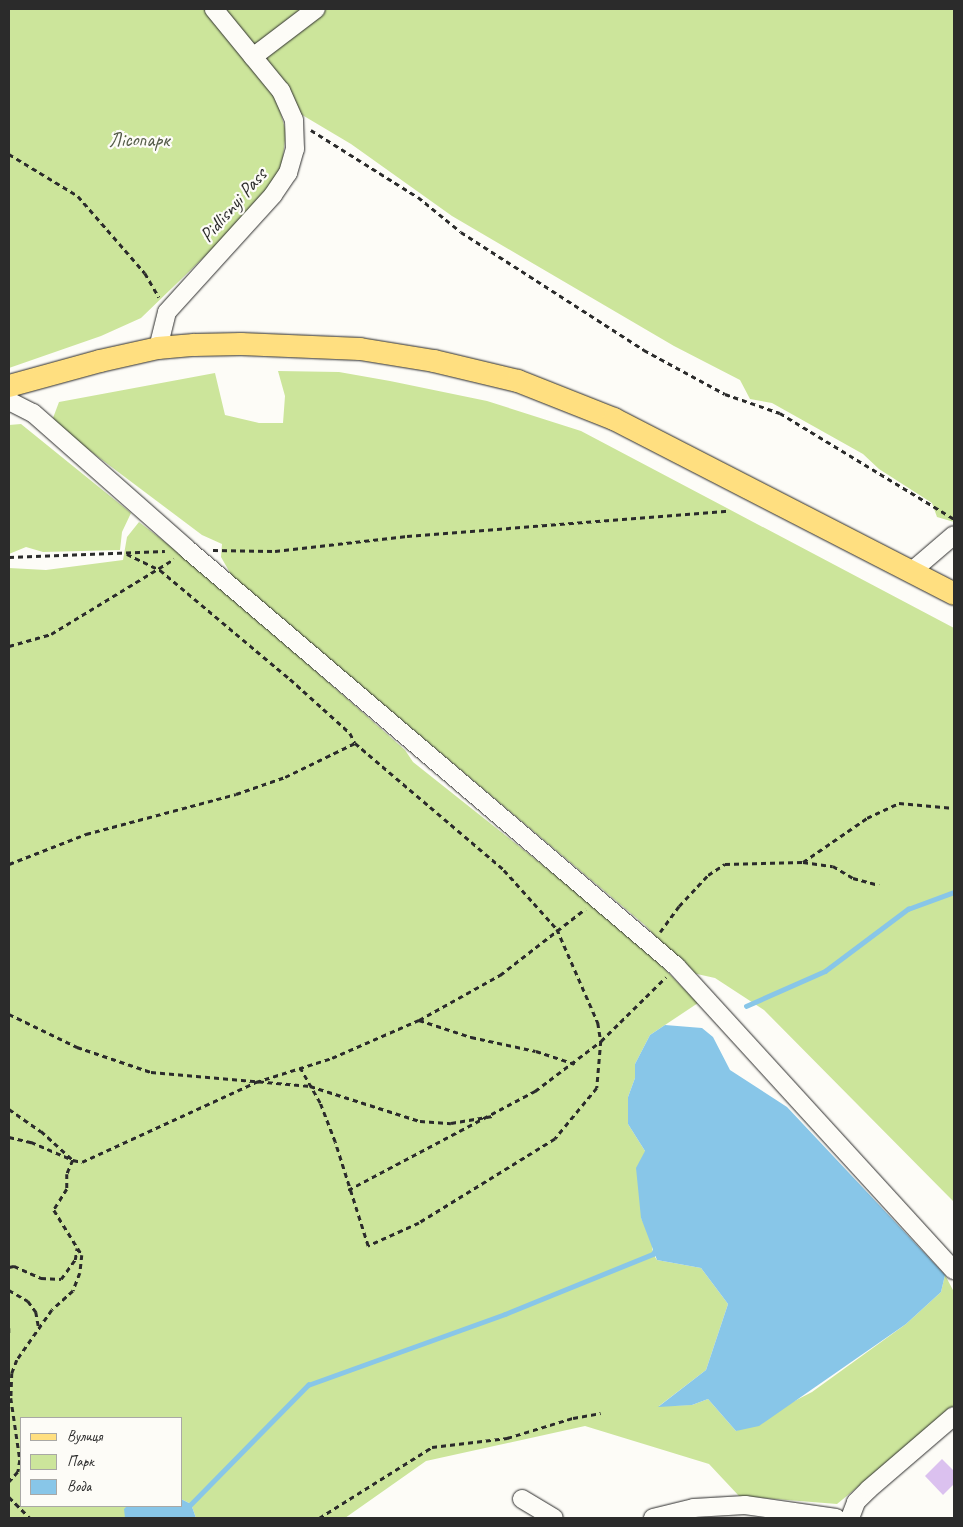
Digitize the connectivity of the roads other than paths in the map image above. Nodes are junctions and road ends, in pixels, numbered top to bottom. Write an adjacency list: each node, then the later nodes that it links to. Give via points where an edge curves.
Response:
1 (214, 9): 3 (street, Pidlisnyi Pass)
2 (316, 9): 3 (street)
3 (253, 57): 4 (street, Pidlisnyi Pass, via 280,91 294,120 295,149 288,173 273,195 167,312)
4 (158, 348): 5 (main road); 8 (main road, via 241,344 360,349 434,361 518,381 614,419)
5 (9, 386)
6 (9, 400): 10 (street, via 33,413 187,549 676,966)
7 (954, 535): 8 (street)
8 (912, 571): 9 (main road)
9 (954, 594)
10 (954, 1270)
11 (954, 1416): 16 (street, via 869,1489 856,1502)
12 (522, 1499): 13 (street)
13 (554, 1518)
14 (653, 1518): 15 (street, via 694,1508 745,1505)
15 (836, 1518)
16 (850, 1518)

